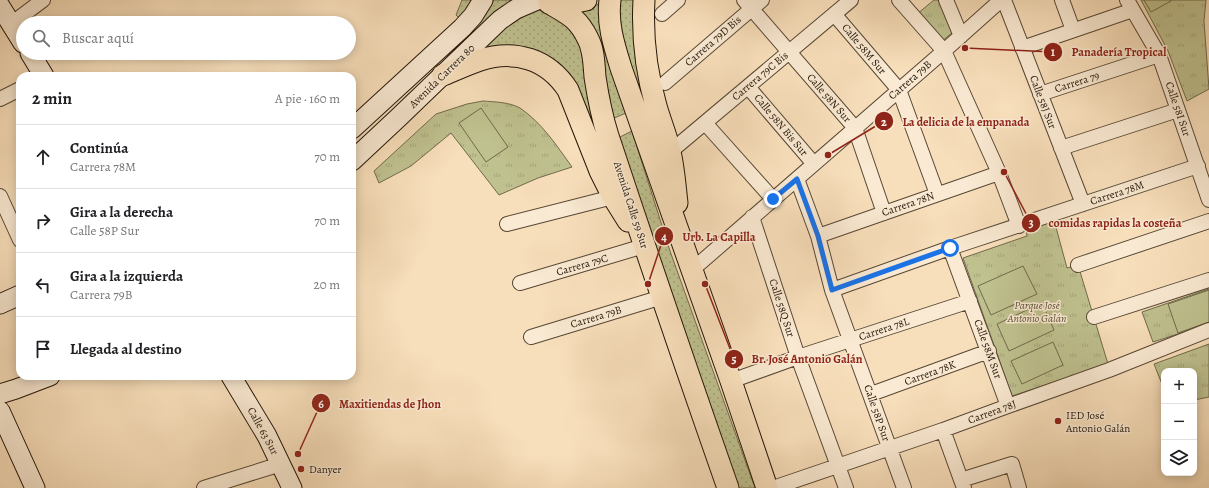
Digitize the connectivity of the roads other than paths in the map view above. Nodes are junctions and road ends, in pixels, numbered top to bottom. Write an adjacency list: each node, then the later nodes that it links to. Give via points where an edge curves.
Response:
1 (43, 0): 19 (street)
2 (483, 0): 38 (main road, Avenida Carrera 80, via 462,28)
3 (586, 0): 13 (main road, via 566,4)
4 (610, 0): 60 (main road, via 612,36 621,68)
5 (644, 0): 41 (main road, via 649,76)
6 (678, 0): 17 (street)
7 (851, 0): 18 (street, Carrera 79C Bis)
8 (899, 0): 24 (street)
9 (946, 0): 22 (street)
10 (1001, 0): 22 (street, Carrera 79B)
11 (1004, 0): 23 (street, Calle 58J Sur)
12 (1062, 0): 20 (street)
13 (541, 1): 29 (main road, Avenida Carrera 80, via 516,9 500,20); 61 (main road, Avenida Calle 59 Sur, via 571,16 578,22 588,39 605,126)
14 (753, 3): 25 (street, Calle 58N Sur); 30 (street, Carrera 79D Bis)
15 (1130, 5): 20 (street); 26 (street, Calle 58I Sur)
16 (0, 6): 19 (main road)
17 (662, 14)
18 (834, 14): 25 (street, Carrera 79C Bis); 32 (street, Calle 58M Sur)
19 (5, 22): 21 (main road)
20 (1072, 30): 23 (street)
21 (16, 35)
22 (961, 36): 24 (street, Carrera 79B)
23 (1022, 48): 34 (street, Calle 58J Sur)
24 (944, 51): 32 (street, Carrera 79B); 45 (street)
25 (789, 52): 31 (street, Carrera 79C Bis); 39 (street, Calle 58N Sur)
26 (1159, 55): 34 (street, Carrera 79); 36 (street, Calle 58I Sur)
27 (34, 60): 28 (main road)
28 (42, 72)
29 (443, 75): 42 (main road, Avenida Carrera 80); 49 (main road, via 481,59 505,55 532,60 545,66 568,90 595,162)
30 (665, 83)
31 (748, 87): 37 (street, Carrera 79C Bis); 43 (street, Calle 58N Bis Sur)
32 (899, 90): 39 (street, Carrera 79B); 47 (street, Calle 58M Sur)
33 (16, 91): 35 (street)
34 (1040, 94): 40 (street, Calle 58J Sur)
35 (0, 99)
36 (1178, 110): 40 (street); 44 (street, Calle 58I Sur)
37 (705, 122): 41 (street, Carrera 79C Bis); 50 (street)
38 (356, 125)
39 (855, 128): 43 (street, Carrera 79B); 53 (street, Calle 58N Sur)
40 (1061, 148): 52 (street, Calle 58J Sur)
41 (670, 152): 60 (main road)
42 (356, 157)
43 (814, 164): 46 (street, Carrera 79B)
44 (1198, 166): 51 (street, Calle 58I Sur); 52 (street, Carrera 78M)
45 (999, 173): 47 (street, Carrera 78N); 57 (street)
46 (797, 179): 50 (street, Carrera 79B); 59 (street, Calle 58P Sur)
47 (937, 194): 53 (street, Carrera 78N)
48 (0, 196): 58 (street)
49 (613, 197): 56 (street); 61 (main road)
50 (773, 199): 54 (street, Carrera 79B)
51 (1209, 200)
52 (1083, 204): 57 (street, Carrera 78M)
53 (884, 213): 59 (street, Carrera 78N)
54 (752, 218): 64 (street, Carrera 79B); 77 (street, Calle 58Q Sur)
55 (1209, 221): 63 (street)
56 (507, 224)
57 (1019, 226): 62 (street, Carrera 78M)
58 (16, 231)
59 (818, 236): 67 (street, Calle 58P Sur)
60 (682, 242): 64 (main road)
61 (644, 246): 66 (street, Carrera 79C); 69 (main road, Avenida Calle 59 Sur)
62 (950, 248): 67 (street, Carrera 78M); 70 (street, Calle 58M Sur)
63 (1078, 265)
64 (692, 270): 80 (main road)
65 (1209, 280): 72 (street)
66 (520, 283)
67 (832, 290): 75 (street, Calle 58P Sur)
68 (16, 297): 71 (main road)
69 (662, 297): 74 (street, Carrera 79B); 93 (main road, Avenida Calle 59 Sur)
70 (970, 301): 75 (street, Carrera 78L); 76 (street, Calle 58M Sur)
71 (0, 304)
72 (1094, 317)
73 (1209, 330): 83 (street, Carrera 78J, via 1109,370)
74 (531, 336)
75 (850, 340): 77 (street, Carrera 78L); 82 (street, Calle 58P Sur)
76 (989, 351): 82 (street, Carrera 78K); 83 (street, Calle 58M Sur)
77 (798, 357): 80 (street, Carrera 78L); 88 (street, Calle 58Q Sur)
78 (40, 380): 81 (main road)
79 (233, 380): 87 (main road, Calle 63 Sur)
80 (731, 381): 94 (main road)
81 (0, 394)
82 (871, 394): 86 (street, Calle 58P Sur)
83 (1008, 406): 85 (street, Carrera 78J)
84 (0, 411): 90 (main road)
85 (943, 430): 86 (street, Carrera 78J); 89 (street)
86 (890, 449): 88 (street, Carrera 78J); 97 (street, Calle 58P Sur)
87 (281, 464): 91 (street); 92 (main road, Calle 63 Sur)
88 (838, 466): 95 (street, Carrera 78J); 96 (street, Calle 58Q Sur)
89 (962, 484): 98 (street, via 1012,464)
90 (35, 488)
91 (204, 488)
92 (292, 488)
93 (728, 488)
94 (768, 488)
95 (773, 488)
96 (846, 488)
97 (904, 488)
98 (1019, 488)

